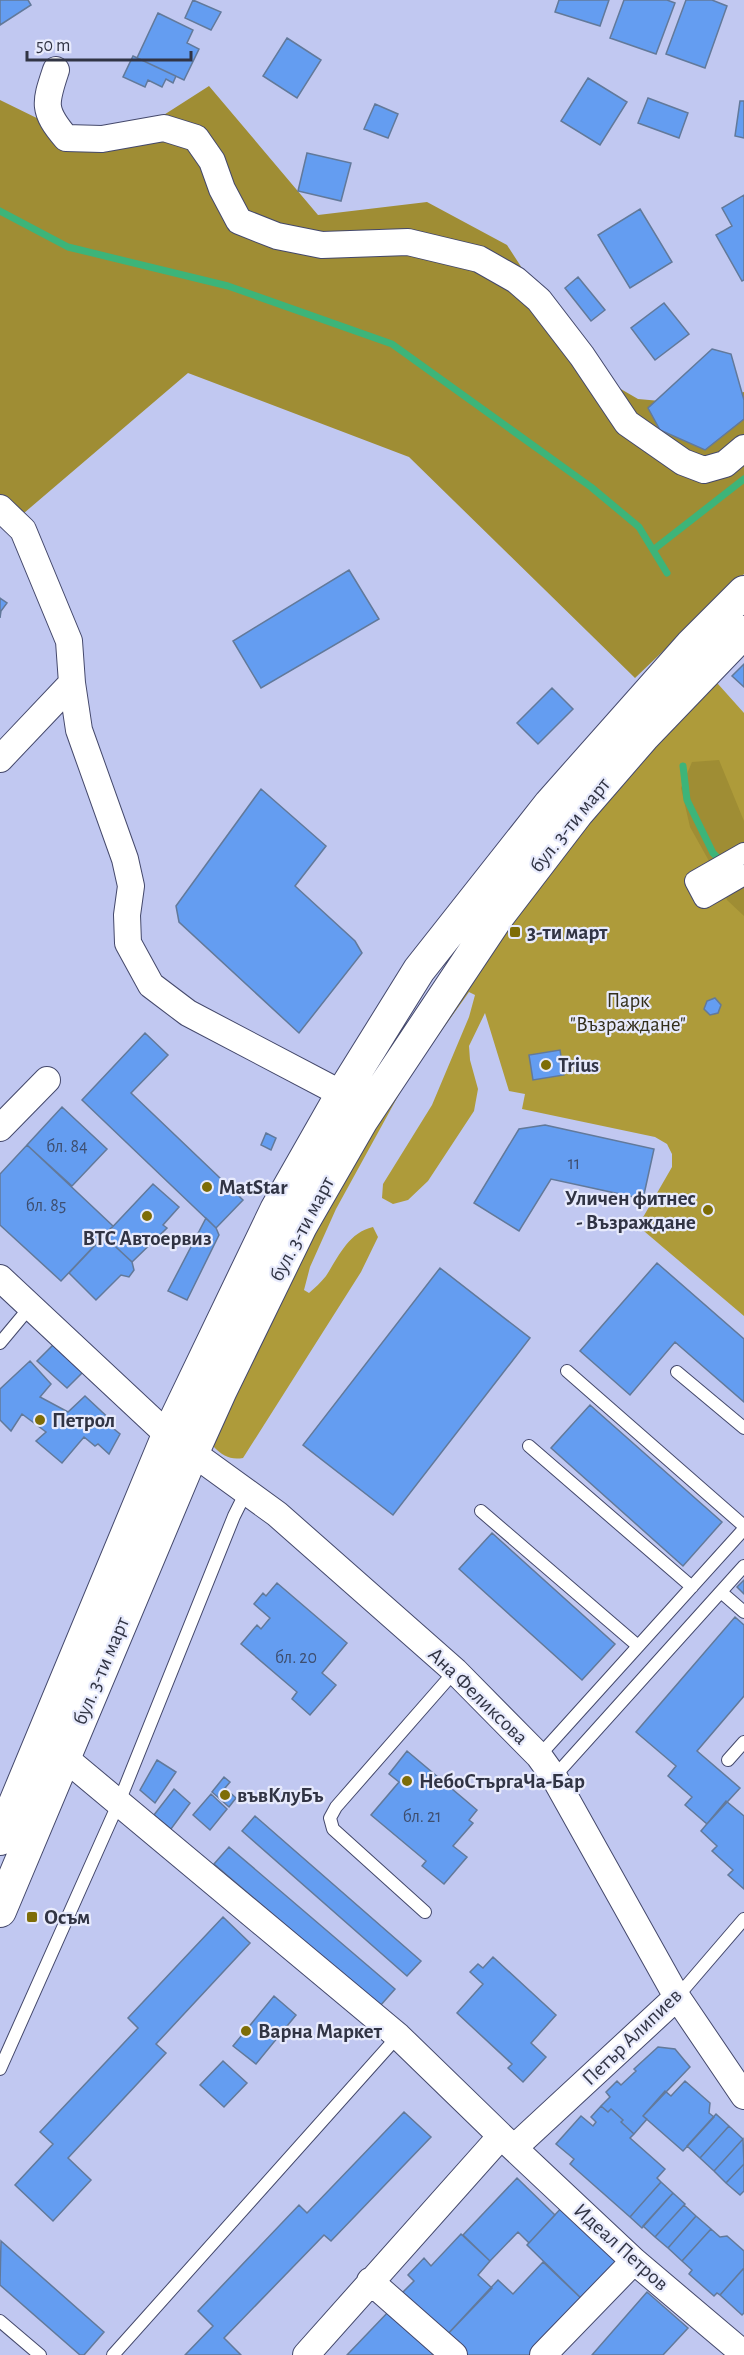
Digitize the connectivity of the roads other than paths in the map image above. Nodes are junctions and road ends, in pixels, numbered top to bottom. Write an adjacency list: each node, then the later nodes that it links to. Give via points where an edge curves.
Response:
1 (56, 70): 2 (street, via 46,98 51,120 66,138 102,139 164,128 196,138 213,161 239,221 277,236 322,245 408,242 479,259 516,280 539,300 627,423 683,462 705,470 725,464)
2 (744, 448)
3 (0, 508): 6 (street, via 23,530 69,641)
4 (744, 592): 11 (street, бул. 3-ти март, via 620,723 535,822 419,970)
5 (744, 632): 19 (street, бул. 3-ти март, via 585,804 490,928 362,1120 301,1226 221,1390)
6 (72, 683): 7 (street); 11 (street, via 79,730 131,886 128,943 151,985 188,1013)
7 (0, 759)
8 (744, 853): 9 (street, via 695,881 704,898)
9 (744, 875)
10 (47, 1080): 12 (street)
11 (342, 1094): 19 (street, бул. 3-ти март, via 276,1210)
12 (0, 1128)
13 (0, 1278): 14 (street, Ана Феликсова)
14 (30, 1307): 15 (lane); 19 (street, Ана Феликсова)
15 (0, 1343)
16 (567, 1371): 23 (lane)
17 (677, 1372): 18 (lane)
18 (744, 1428)
19 (181, 1444): 21 (street, Ана Феликсова); 32 (street, бул. 3-ти март); 36 (street, бул. 3-ти март)
20 (530, 1446): 25 (lane)
21 (246, 1492): 29 (street, Ана Феликсова, via 277,1514); 35 (lane)
22 (481, 1511): 28 (lane)
23 (744, 1528): 25 (lane)
24 (744, 1566): 26 (lane)
25 (692, 1587): 28 (lane)
26 (721, 1592): 27 (lane); 34 (lane)
27 (744, 1612)
28 (639, 1646): 31 (lane)
29 (455, 1671): 31 (street, Ана Феликсова); 38 (lane, via 330,1818 333,1829)
30 (744, 1742): 33 (lane)
31 (539, 1756): 34 (street, Ана Феликсова)
32 (65, 1758): 35 (street, Идеал Петров); 37 (street, бул. 3-ти март)
33 (728, 1760)
34 (554, 1777): 40 (street, Ана Феликсова)
35 (119, 1802): 41 (street, Идеал Петров); 42 (lane)
36 (0, 1839)
37 (0, 1911)
38 (425, 1912)
39 (744, 1919): 40 (lane, Петър Алипиев)
40 (677, 1997): 43 (street, Ана Феликсова); 44 (street, Петър Алипиев)
41 (398, 2036): 44 (street, Идеал Петров); 50 (lane)
42 (0, 2069)
43 (744, 2096)
44 (508, 2142): 45 (street, Идеал Петров); 46 (street, Петър Алипиев)
45 (634, 2261): 48 (street, Идеал Петров); 53 (street)
46 (370, 2281): 51 (street, Петър Алипиев); 52 (street)
47 (0, 2321): 49 (lane)
48 (744, 2354)
49 (40, 2355)
50 (113, 2355)
51 (306, 2355)
52 (454, 2355)
53 (543, 2355)

